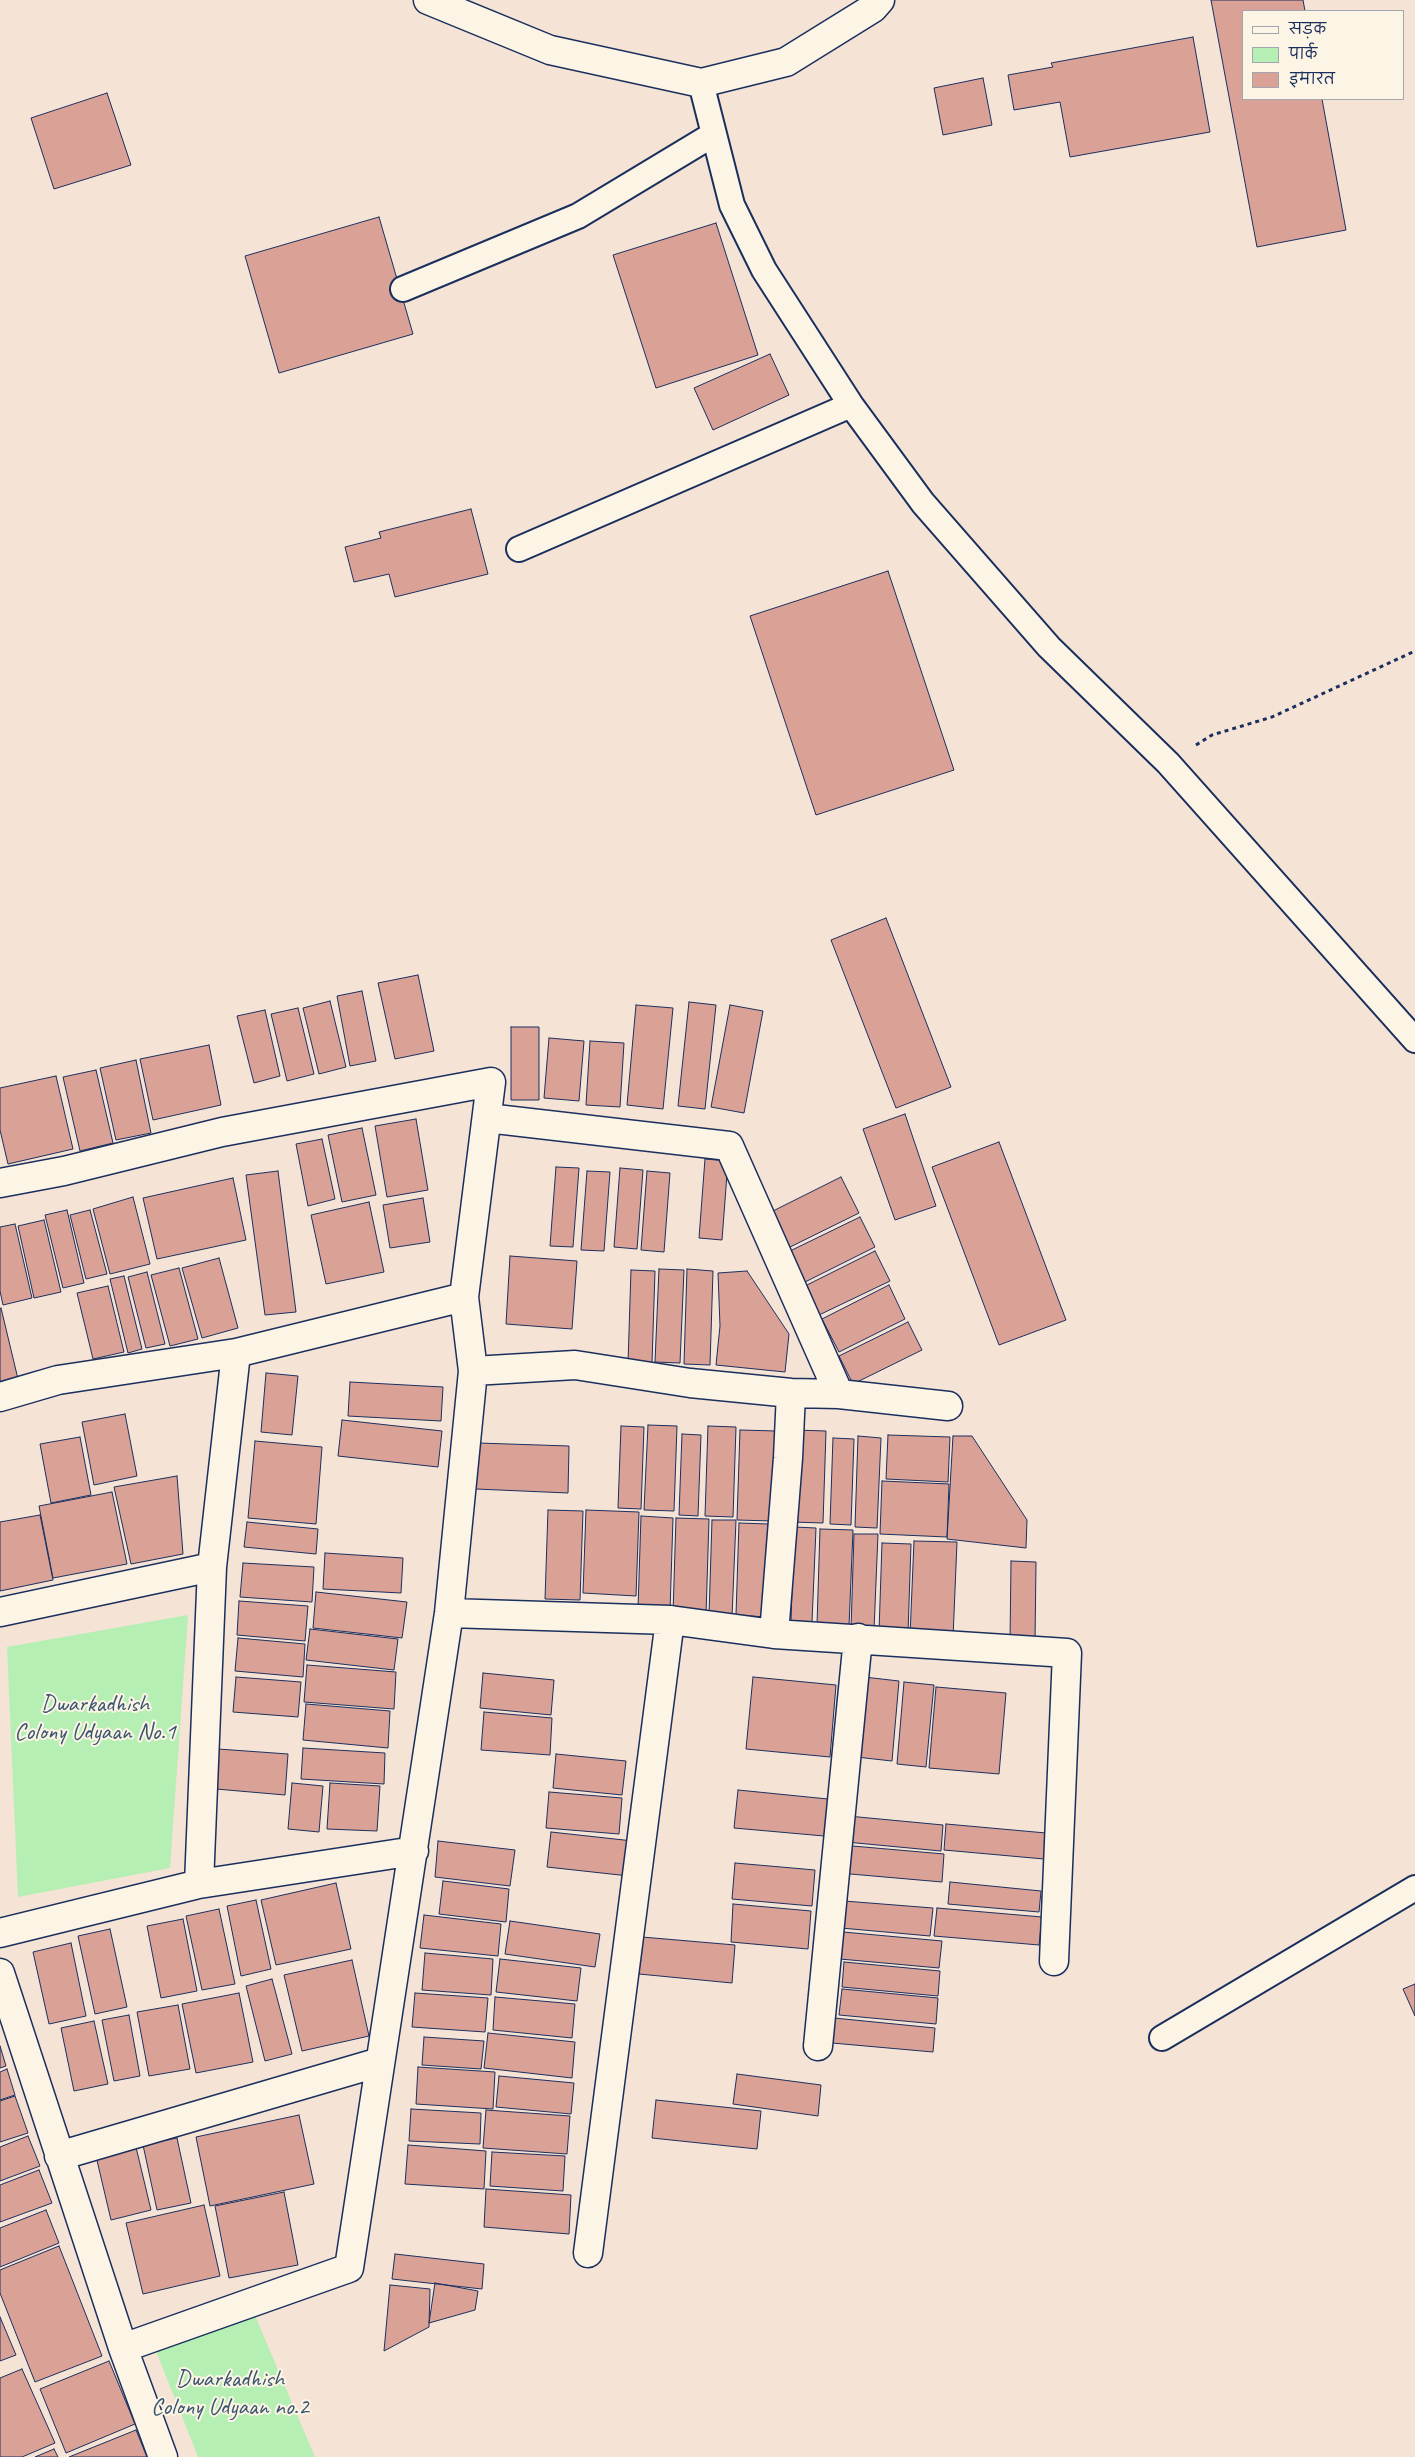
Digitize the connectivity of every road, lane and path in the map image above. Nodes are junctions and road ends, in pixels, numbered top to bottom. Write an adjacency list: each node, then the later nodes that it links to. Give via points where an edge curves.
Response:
1 (428, 0): 3 (street, via 550,50)
2 (880, 0): 3 (street, via 873,8 786,62)
3 (701, 83): 4 (lane)
4 (714, 134): 5 (lane, via 578,216); 6 (lane, via 732,205 764,270)
5 (403, 289)
6 (851, 405): 7 (lane); 9 (lane, via 923,503 990,581 1062,660)
7 (519, 549)
8 (1415, 651): 9 (path, via 1272,717 1212,735)
9 (1168, 763): 10 (lane)
10 (1415, 1040)
11 (487, 1118): 12 (street, via 491,1082 222,1132 64,1171); 13 (street); 17 (street, via 729,1146)
12 (0, 1183)
13 (464, 1297): 14 (street); 15 (street)
14 (236, 1353): 18 (street, via 58,1380); 20 (street)
15 (473, 1371): 16 (street, via 575,1365 690,1383); 22 (street)
16 (791, 1393): 17 (street); 24 (street)
17 (839, 1394): 19 (street)
18 (0, 1397)
19 (948, 1406)
20 (212, 1566): 21 (street); 27 (street)
21 (0, 1612)
22 (449, 1613): 23 (street); 26 (street)
23 (670, 1620): 24 (street); 36 (street)
24 (774, 1634): 25 (street)
25 (858, 1638): 30 (street, via 1067,1653); 33 (street)
26 (414, 1851): 27 (street); 34 (street)
27 (199, 1884): 29 (street)
28 (1415, 1888): 32 (lane)
29 (0, 1933)
30 (1054, 1961)
31 (0, 1973): 35 (street)
32 (1162, 2038)
33 (818, 2046)
34 (380, 2062): 35 (street); 37 (street, via 349,2268)
35 (59, 2156): 37 (street)
36 (588, 2252)
37 (123, 2348): 38 (street)
38 (162, 2457)

